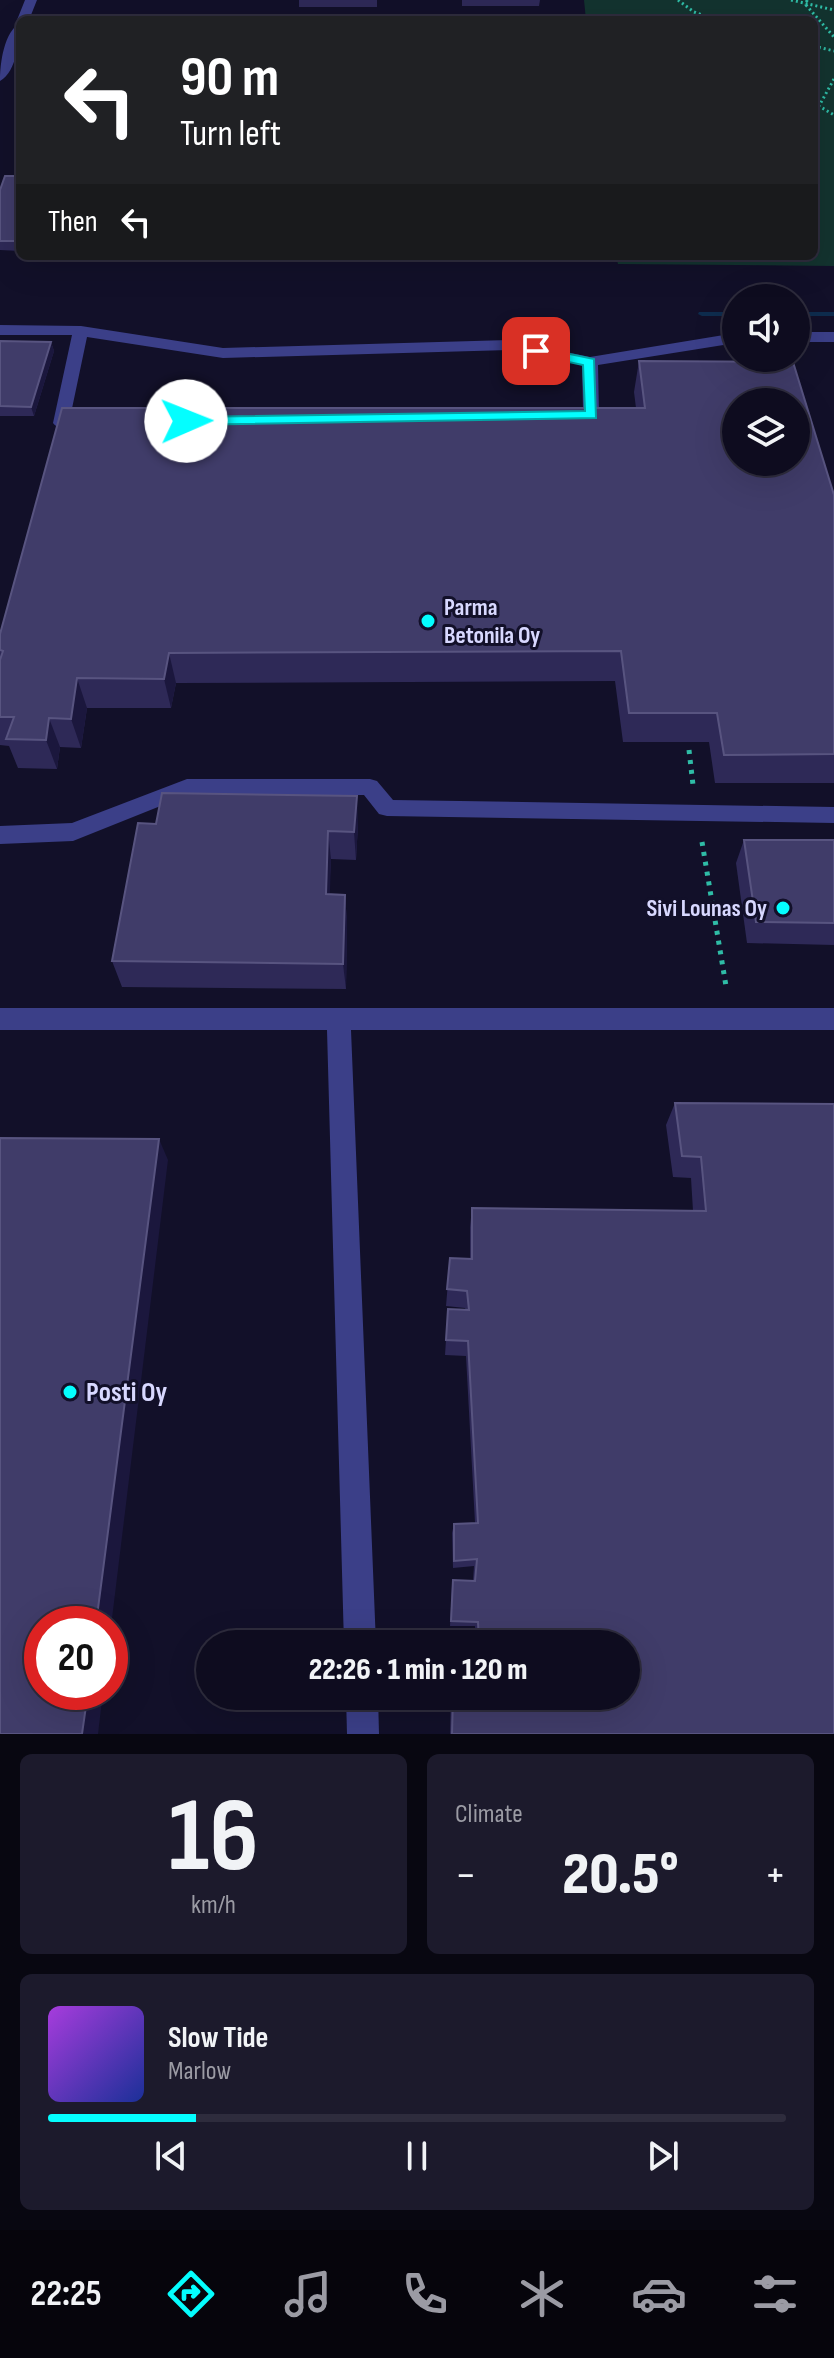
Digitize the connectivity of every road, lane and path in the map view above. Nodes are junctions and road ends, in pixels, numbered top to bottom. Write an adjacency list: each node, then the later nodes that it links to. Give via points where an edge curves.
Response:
1 (678, 0): 5 (path)
2 (791, 0): 3 (path)
3 (807, 2): 4 (path)
4 (834, 10)
5 (705, 16)
6 (818, 16): 8 (path)
7 (16, 36): 9 (street)
8 (834, 37)
9 (2, 72)
10 (834, 79): 11 (path, via 819,106)
11 (834, 115)
12 (0, 330): 13 (street)
13 (81, 331): 17 (street, via 223,353 509,345); 19 (street, via 59,431)
14 (810, 337): 15 (street)
15 (834, 337)
16 (722, 340): 17 (street)
17 (590, 362): 18 (street, via 591,415)
18 (560, 416)
19 (92, 423)
20 (689, 750): 21 (path)
21 (697, 812): 22 (street); 23 (street, via 387,808 370,787 187,787 73,832); 26 (path)
22 (834, 815)
23 (0, 835)
24 (0, 1019): 25 (street)
25 (339, 1019): 26 (street); 28 (street)
26 (732, 1019): 27 (street)
27 (834, 1019)
28 (360, 1630)
29 (362, 1710): 30 (street)
30 (363, 1734)

